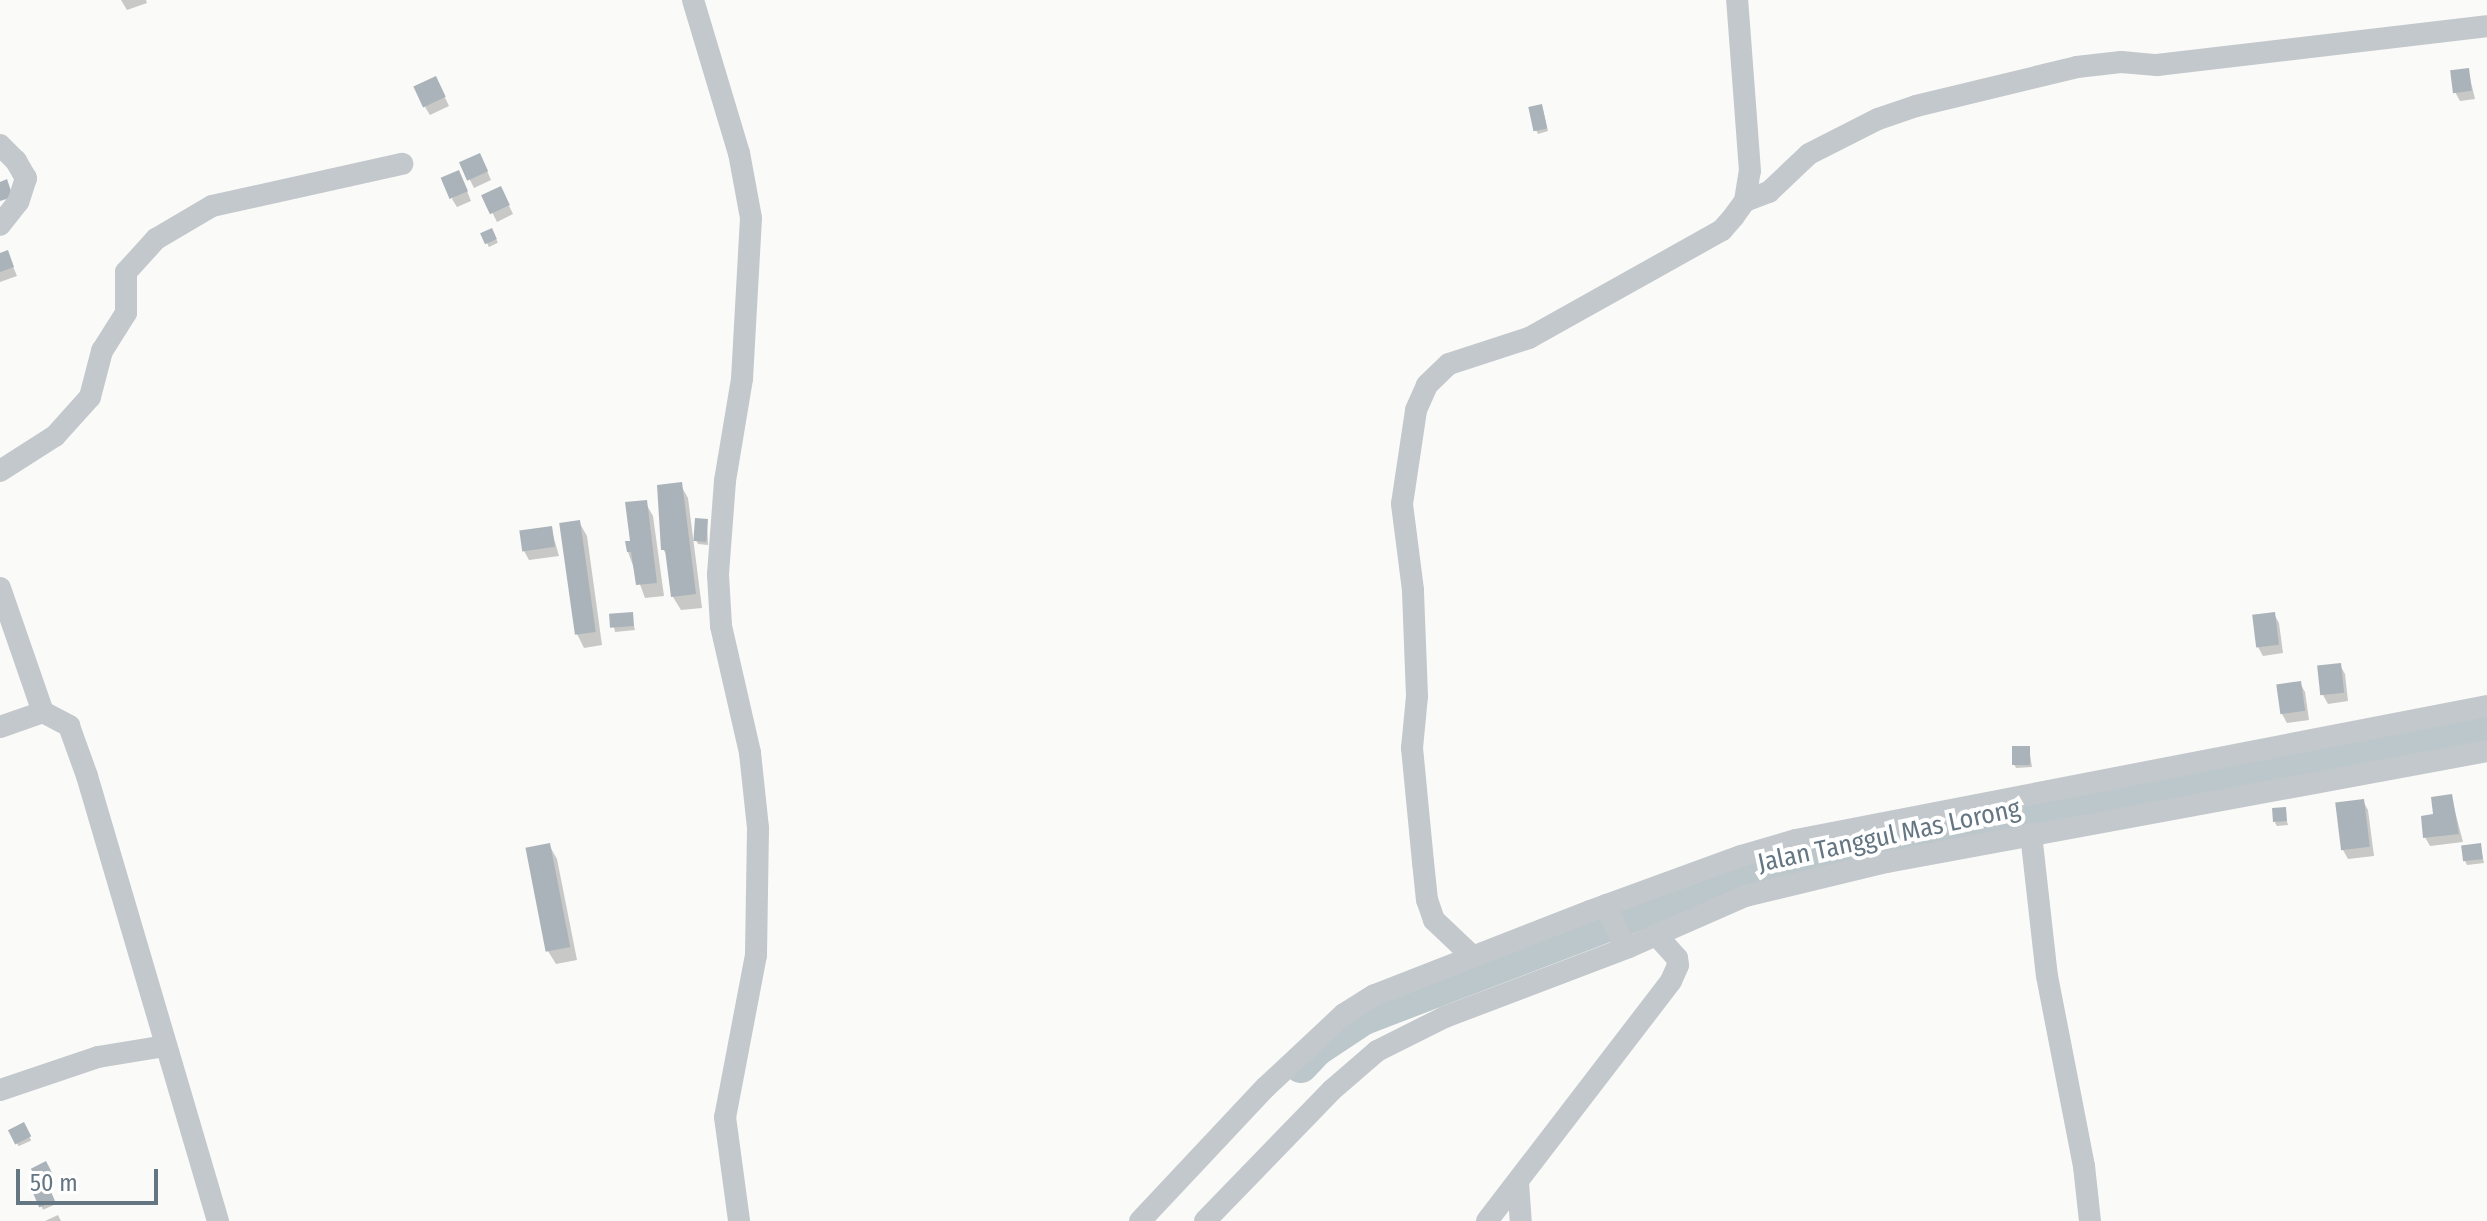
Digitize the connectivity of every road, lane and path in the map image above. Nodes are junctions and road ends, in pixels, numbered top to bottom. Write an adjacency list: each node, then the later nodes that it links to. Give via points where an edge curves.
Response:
1 (693, 0): 23 (street, via 739,153 751,218 742,379 725,481 718,575 721,626 750,753 758,828 756,955 725,1117)
2 (1737, 0): 6 (street, via 1750,171)
3 (2487, 26): 6 (street, via 2157,65 2077,67 1878,119 1809,154 1769,192)
4 (0, 145): 7 (street, via 26,178 18,202)
5 (402, 164): 8 (street, via 212,206 156,239 126,272 126,313 102,351 90,397 48,442)
6 (1745, 201): 18 (street, via 1722,230 1529,338 1449,364 1427,385 1416,410 1402,504 1413,590 1417,696 1412,748 1423,862 1434,920)
7 (0, 225)
8 (0, 471)
9 (0, 588): 11 (street)
10 (2487, 706): 15 (street, via 1796,840)
11 (43, 712): 12 (street); 19 (street, via 69,726 134,926)
12 (0, 727)
13 (2487, 751): 14 (street, Jalan Tanggul Mas Lorong)
14 (2031, 834): 16 (street, Jalan Tanggul Mas Lorong, via 1790,883 1719,905); 28 (street, via 2047,976)
15 (1607, 908): 17 (street); 18 (street)
16 (1656, 935): 17 (street, Jalan Tanggul Mas Lorong); 21 (street, via 1677,958 1677,971)
17 (1624, 942): 25 (street, Jalan Tanggul Mas Lorong, via 1377,1051)
18 (1472, 956): 24 (street, via 1375,995 1344,1014 1266,1087)
19 (165, 1046): 20 (street, via 98,1057); 22 (street)
20 (0, 1090)
21 (1518, 1182): 26 (street); 27 (street)
22 (218, 1221)
23 (739, 1221)
24 (1140, 1221)
25 (1205, 1221)
26 (1487, 1221)
27 (1521, 1221)
28 (2090, 1221)

